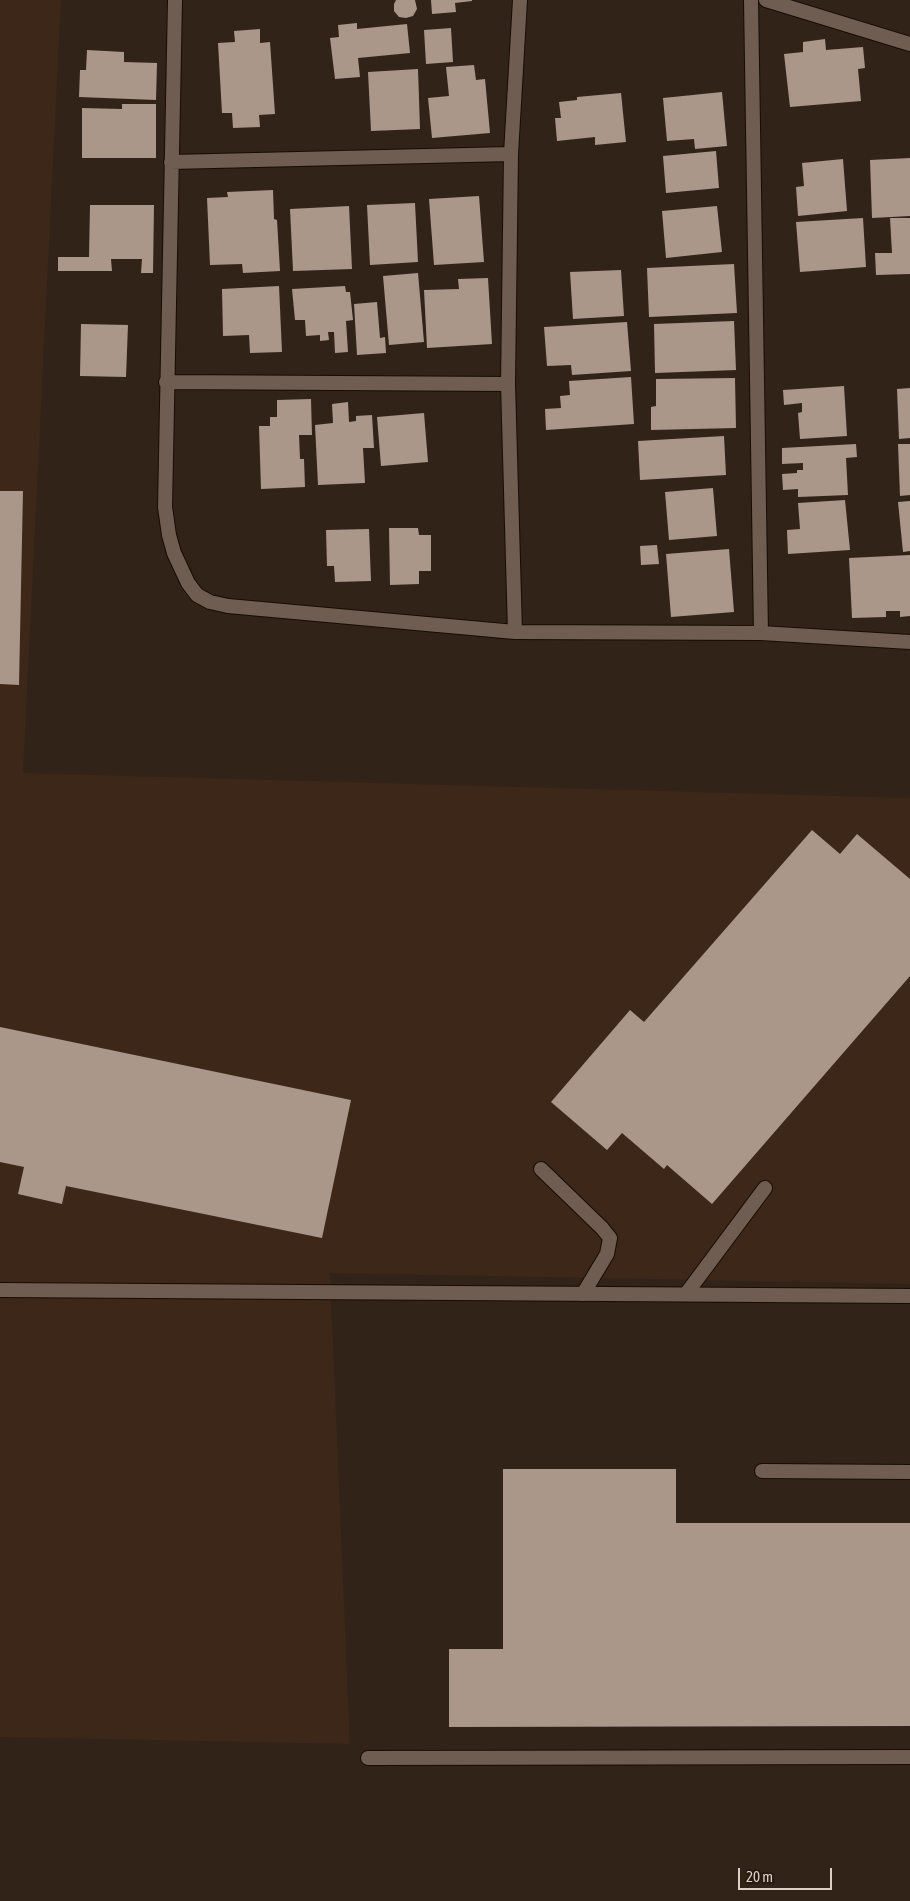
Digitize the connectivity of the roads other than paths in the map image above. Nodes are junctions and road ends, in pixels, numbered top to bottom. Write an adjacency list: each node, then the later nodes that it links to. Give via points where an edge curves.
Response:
1 (175, 0): 7 (street)
2 (520, 0): 6 (street)
3 (751, 0): 11 (street)
4 (766, 0): 5 (street)
5 (910, 44)
6 (511, 154): 7 (street); 9 (street)
7 (171, 162): 8 (street)
8 (166, 382): 9 (street); 10 (street, via 165,507 169,535 174,553 197,595 228,606)
9 (508, 384): 10 (street)
10 (515, 632): 11 (street)
11 (761, 633): 12 (street)
12 (910, 642)
13 (541, 1169): 16 (street, via 610,1238 607,1254)
14 (765, 1188): 17 (street)
15 (0, 1290): 16 (street)
16 (583, 1294): 17 (street)
17 (686, 1294): 18 (street)
18 (910, 1296)
19 (762, 1471): 20 (street)
20 (910, 1472)
21 (368, 1758): 22 (street)
22 (910, 1758)

